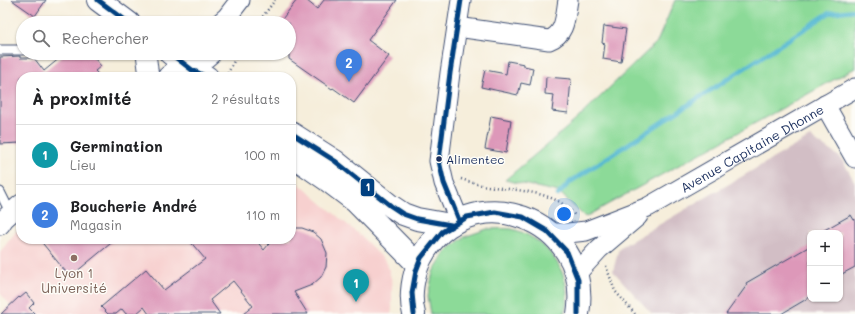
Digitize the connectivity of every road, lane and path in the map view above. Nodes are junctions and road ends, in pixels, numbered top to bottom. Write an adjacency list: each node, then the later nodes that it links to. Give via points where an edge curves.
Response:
1 (98, 0): 6 (main road)
2 (240, 0): 7 (street)
3 (275, 0): 8 (path)
4 (461, 0): 9 (street)
5 (568, 0): 9 (street, via 562,28 557,37 549,40)
6 (120, 16)
7 (228, 16)
8 (263, 16)
9 (457, 27): 26 (street, via 439,161)
10 (0, 50): 11 (lane)
11 (16, 50)
12 (147, 60): 16 (street)
13 (200, 60): 15 (street)
14 (234, 60): 17 (path)
15 (187, 67)
16 (148, 72)
17 (228, 72)
18 (855, 88): 19 (street, Avenue Capitaine Dhonne)
19 (825, 105): 22 (street); 24 (street, Avenue Capitaine Dhonne)
20 (296, 136): 26 (main road, via 335,161 403,214 424,220)
21 (296, 158): 28 (main road, via 356,202)
22 (855, 158)
23 (0, 192): 25 (lane)
24 (648, 207): 27 (street, Avenue Capitaine Dhonne, via 586,231); 29 (street, Avenue Capitaine Dhonne, via 599,249)
25 (11, 214)
26 (455, 223): 27 (main road, via 478,214 497,212 517,215 535,222); 28 (main road, via 437,236 426,249)
27 (551, 233): 29 (main road, via 567,251)
28 (418, 265): 31 (main road, via 412,286)
29 (577, 273): 30 (main road)
30 (582, 310)
31 (414, 314)

